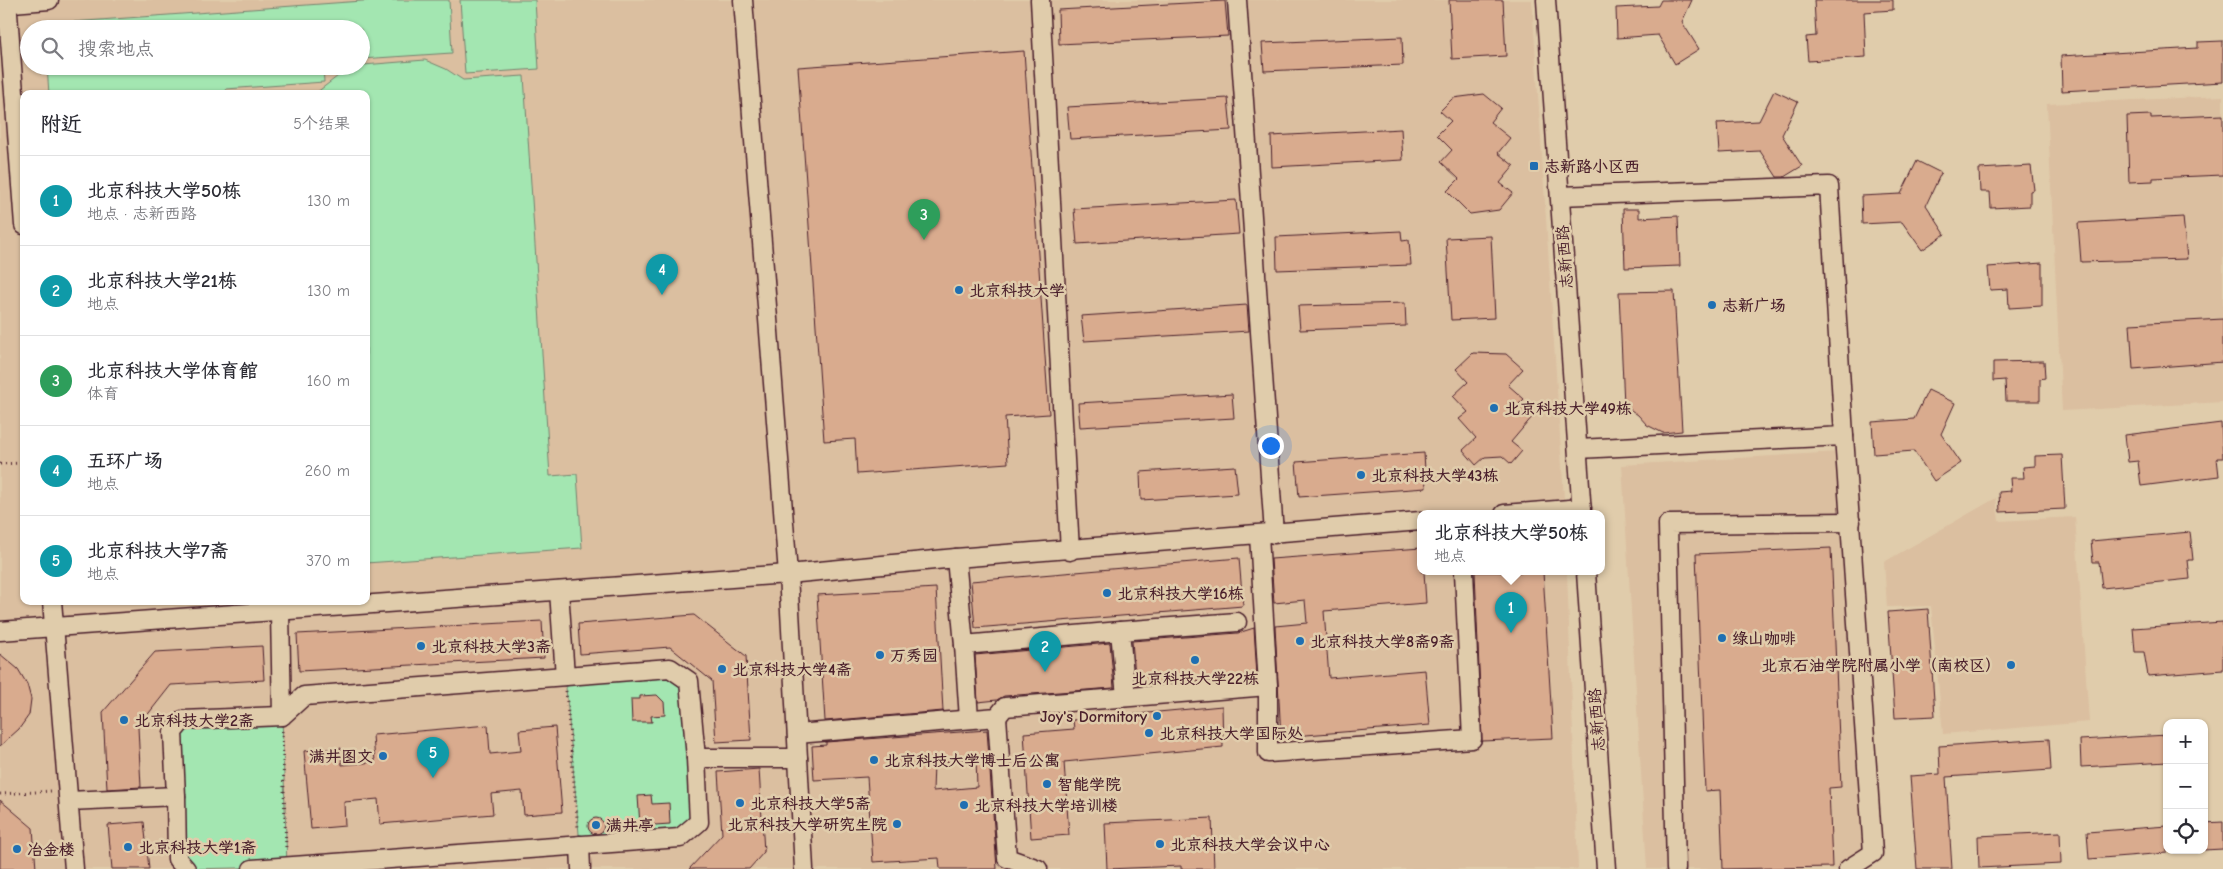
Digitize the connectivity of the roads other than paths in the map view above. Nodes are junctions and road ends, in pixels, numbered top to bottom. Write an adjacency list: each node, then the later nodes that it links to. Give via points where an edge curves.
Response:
1 (49, 0): 6 (street)
2 (743, 0): 17 (street)
3 (1040, 0): 15 (street)
4 (1237, 0): 14 (street)
5 (1546, 0): 8 (street, 志新西路)
6 (5, 2): 7 (street)
7 (20, 177)
8 (1560, 196): 9 (street, via 1829,186); 10 (street, 志新西路)
9 (1844, 436): 10 (street); 13 (street)
10 (1578, 449): 11 (street, 志新西路)
11 (1582, 510)
12 (1417, 521): 14 (street)
13 (1851, 522): 49 (street, via 1668,524); 50 (street, via 1873,854)
14 (1267, 534): 15 (street); 29 (street)
15 (1070, 551): 16 (street)
16 (956, 558): 17 (street); 27 (street)
17 (788, 574): 20 (street); 34 (street)
18 (1464, 575): 29 (street, via 1472,739 1268,753)
19 (1586, 575): 48 (street, 志新西路)
20 (559, 591): 22 (street); 28 (street)
21 (52, 605): 24 (street)
22 (280, 612): 24 (street); 31 (street)
23 (1237, 622): 26 (street)
24 (54, 628): 25 (street); 37 (street)
25 (0, 631)
26 (1120, 631): 27 (street); 30 (street)
27 (964, 645): 33 (street)
28 (565, 676): 31 (street, via 304,696); 35 (street, via 670,668 689,681)
29 (1268, 686): 30 (street)
30 (1126, 697): 32 (street, via 1005,707)
31 (282, 716): 38 (street, via 182,720 173,732)
32 (997, 717): 33 (street); 40 (street)
33 (969, 719): 34 (street)
34 (796, 734): 36 (street)
35 (696, 758): 36 (street); 39 (street, via 699,822 680,838)
36 (798, 758): 46 (street)
37 (68, 796): 38 (street); 42 (street)
38 (176, 796): 43 (street, via 177,860)
39 (580, 845): 41 (street); 45 (street)
40 (1009, 864): 47 (street)
41 (287, 868): 44 (street)
42 (74, 869)
43 (186, 869)
44 (252, 869)
45 (581, 869)
46 (804, 869)
47 (1038, 869)
48 (1606, 869)
49 (1676, 869)
50 (1848, 869)

